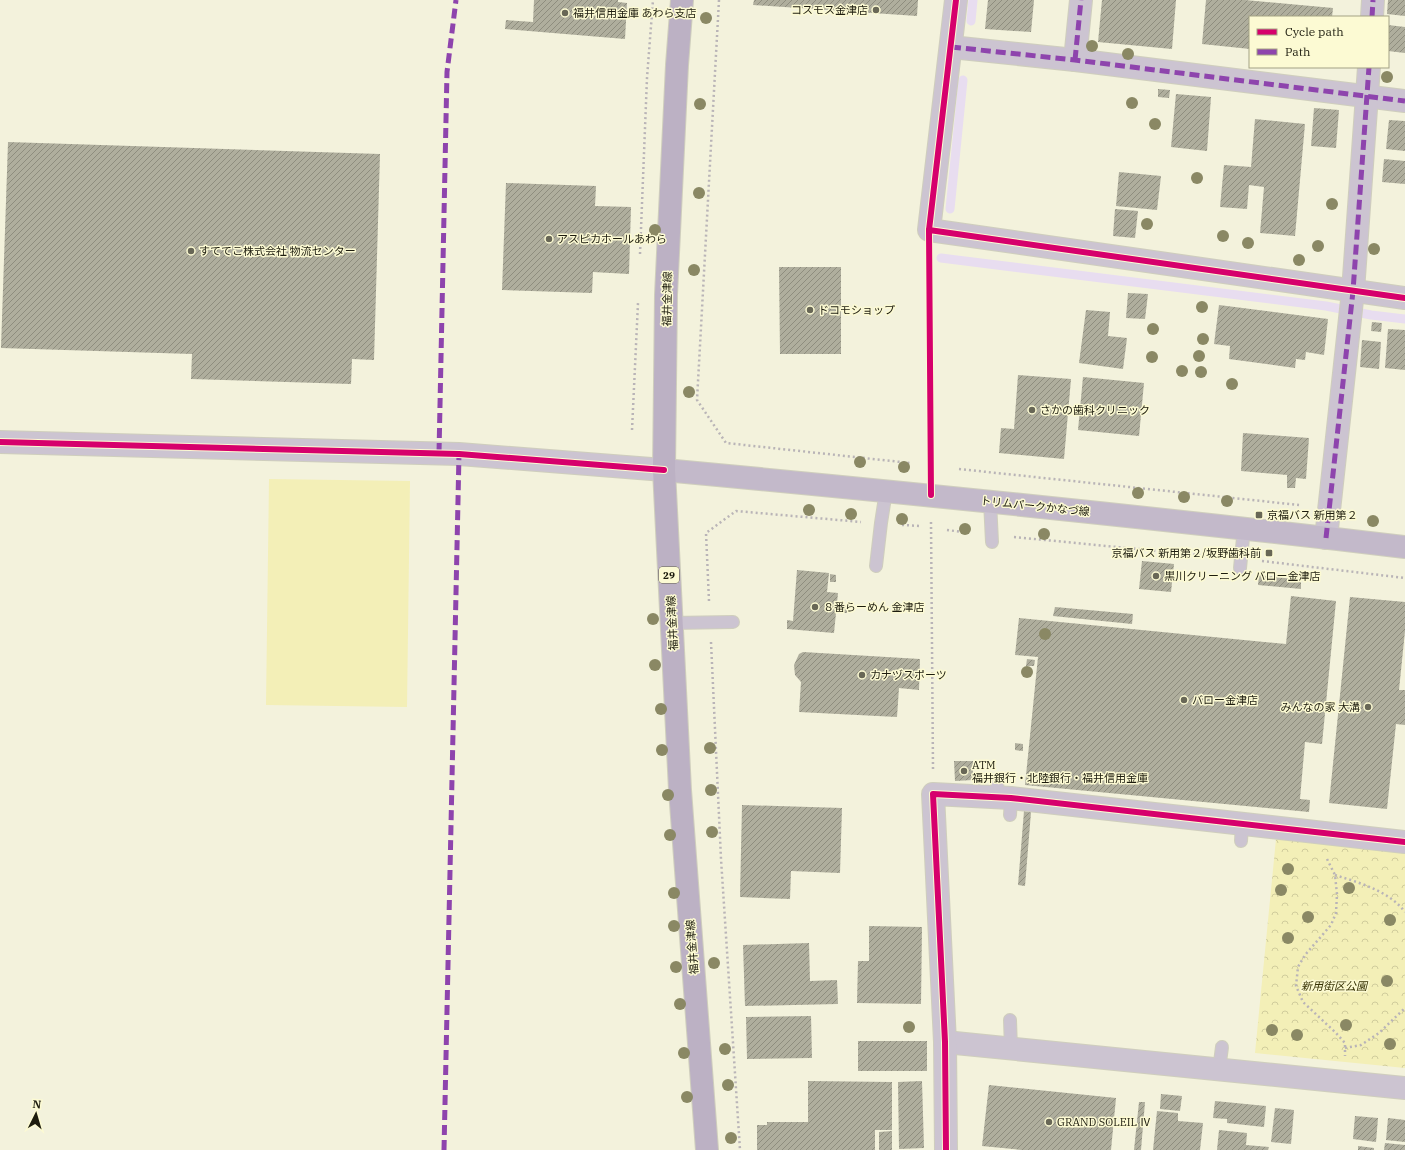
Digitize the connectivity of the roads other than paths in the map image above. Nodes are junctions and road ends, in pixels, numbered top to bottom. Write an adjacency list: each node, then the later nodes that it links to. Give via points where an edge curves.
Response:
1 (682, 0): 14 (main road, 福井金津線 / 29, via 666,295)
2 (956, 0): 6 (street)
3 (1081, 0): 7 (street)
4 (1373, 0): 5 (street)
5 (1372, 16)
6 (951, 47): 7 (street); 11 (street, via 929,230)
7 (1075, 60): 9 (street)
8 (1369, 68): 9 (street)
9 (1367, 97): 10 (street); 11 (street)
10 (1405, 101)
11 (1353, 291): 12 (street); 19 (street)
12 (1405, 298)
13 (0, 442): 14 (street, via 459,454)
14 (664, 470): 15 (main road, トリムパークかなづ線); 24 (main road, 福井金津線 / 29)
15 (886, 490): 16 (main road, トリムパークかなづ線); 22 (lane)
16 (990, 502): 17 (main road, トリムパークかなづ線); 18 (lane)
17 (1244, 528): 19 (main road, トリムパークかなづ線); 21 (lane)
18 (992, 538)
19 (1326, 538): 20 (main road, トリムパークかなづ線)
20 (1405, 547)
21 (1240, 564)
22 (876, 566)
23 (733, 622): 24 (lane)
24 (672, 623): 32 (main road, 福井金津線 / 29, via 680,790)
25 (1405, 842): 27 (street, via 1327,833 1241,833 1004,797 933,794)
26 (1010, 1020): 29 (lane)
27 (945, 1042): 29 (street); 33 (street)
28 (1222, 1047): 30 (lane)
29 (1011, 1049): 30 (street)
30 (1219, 1070): 31 (street)
31 (1405, 1088)
32 (707, 1150)
33 (946, 1150)

